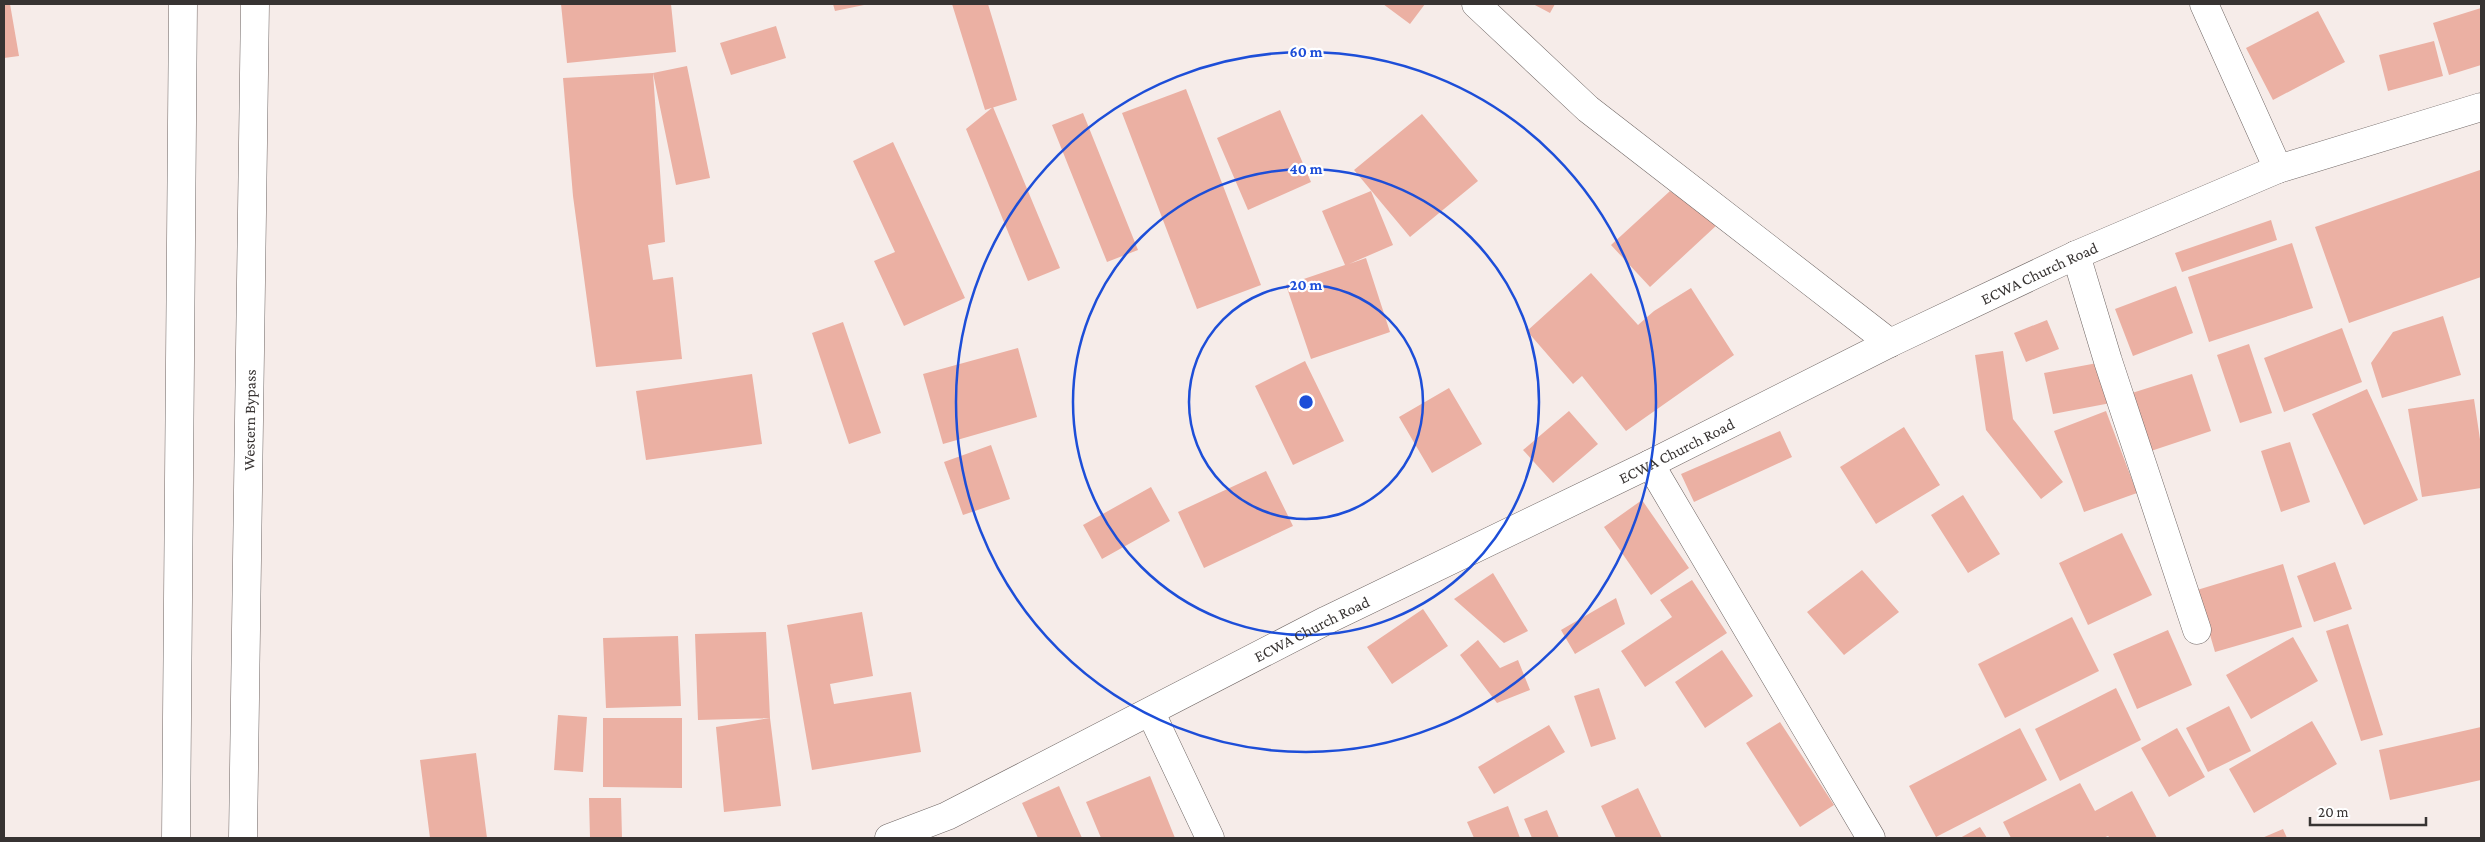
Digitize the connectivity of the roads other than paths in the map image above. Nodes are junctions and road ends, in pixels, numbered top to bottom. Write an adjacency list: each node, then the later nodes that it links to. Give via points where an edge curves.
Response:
1 (183, 4): 13 (street)
2 (255, 4): 14 (street, Western Bypass)
3 (1476, 4): 8 (street, via 1588,109)
4 (2204, 4): 6 (street)
5 (2481, 107): 6 (street, ECWA Church Road)
6 (2278, 169): 7 (street, ECWA Church Road)
7 (2076, 255): 8 (street, ECWA Church Road); 10 (street)
8 (1890, 343): 9 (street, ECWA Church Road)
9 (1650, 464): 11 (street, ECWA Church Road, via 1328,620); 17 (street)
10 (2196, 630)
11 (1151, 712): 12 (street, ECWA Church Road); 16 (street)
12 (952, 827): 15 (street, ECWA Church Road)
13 (176, 838)
14 (244, 838)
15 (888, 838)
16 (1210, 838)
17 (1871, 838)

